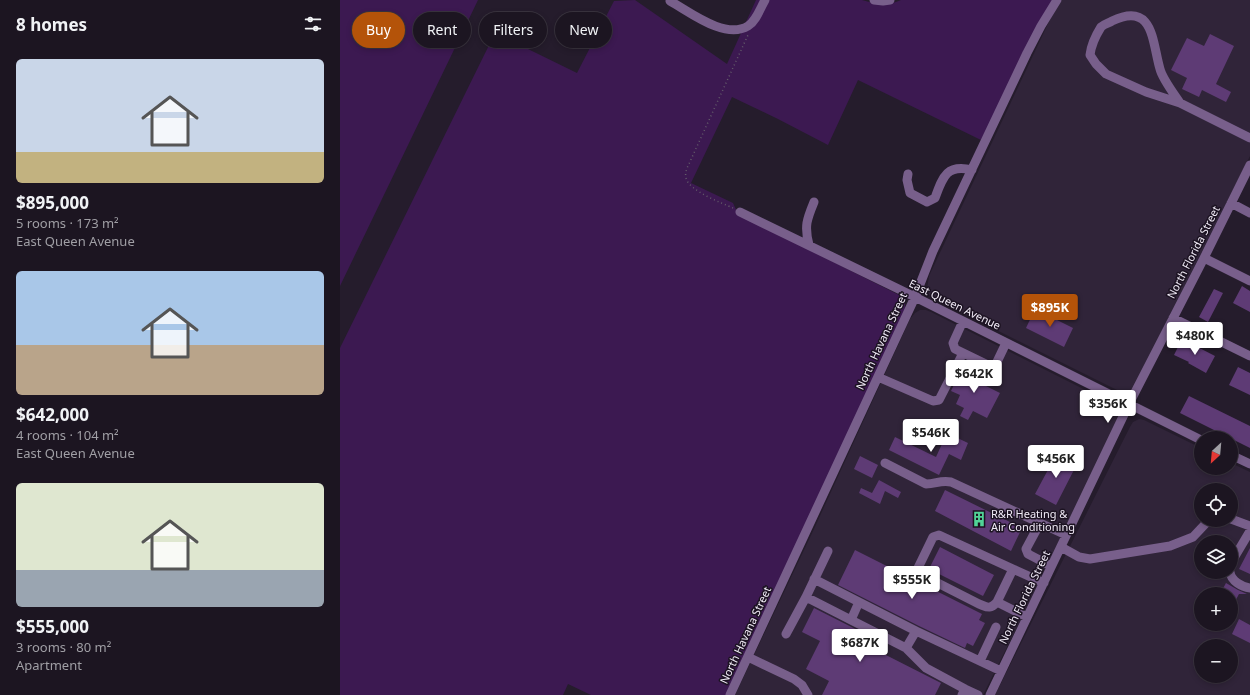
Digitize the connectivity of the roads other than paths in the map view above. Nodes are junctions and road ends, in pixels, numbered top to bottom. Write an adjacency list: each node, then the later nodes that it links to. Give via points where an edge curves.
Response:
1 (765, 0): 5 (street, via 755,19 748,26 739,29 728,29 699,20)
2 (874, 0): 3 (street)
3 (890, 0)
4 (1056, 0): 9 (street, North Havana Street, via 1027,53)
5 (670, 2)
6 (1180, 103): 6 (street, via 1160,71 1155,45 1147,24 1140,18 1129,16 1102,26 1091,47 1090,55 1106,74 1146,92); 7 (street)
7 (1250, 138)
8 (1250, 164): 12 (street, North Florida Street)
9 (972, 170): 10 (street, via 962,168 946,174 936,198 927,202 910,193); 18 (street, North Havana Street, via 933,251)
10 (908, 174)
11 (814, 202): 15 (street, via 807,222)
12 (1231, 203): 14 (street); 16 (street, North Florida Street)
13 (740, 212): 15 (street, East Queen Avenue)
14 (1250, 212)
15 (809, 245): 18 (street, East Queen Avenue)
16 (1204, 258): 17 (street); 19 (street, North Florida Street)
17 (1250, 281)
18 (915, 297): 20 (street, East Queen Avenue); 24 (street, North Havana Street)
19 (1173, 318): 23 (street); 25 (street, North Florida Street)
20 (963, 321): 21 (street, East Queen Avenue); 22 (street, via 954,343 955,349)
21 (1006, 343): 22 (street, via 995,366); 25 (street, East Queen Avenue)
22 (963, 353): 24 (street, via 939,400 933,401)
23 (1250, 356)
24 (878, 377): 54 (street, North Havana Street)
25 (1129, 404): 26 (street, East Queen Avenue); 35 (street, North Florida Street)
26 (1194, 436)
27 (1238, 458): 29 (street)
28 (885, 463): 31 (street, via 926,484 943,480 951,482)
29 (1250, 464)
30 (1238, 521): 32 (street)
31 (1040, 523): 35 (street); 39 (street, via 1026,549 1028,554)
32 (1250, 526)
33 (1202, 527): 36 (street, via 1192,537 1170,546 1090,559 1079,557)
34 (1250, 531): 38 (street)
35 (1066, 535): 36 (street, North Florida Street)
36 (1061, 547): 39 (street, North Florida Street)
37 (828, 551): 42 (street)
38 (1238, 551)
39 (1051, 566): 43 (street, North Florida Street)
40 (1013, 569): 43 (street); 47 (street); 47 (street, via 939,535 933,537 918,570 920,574 989,608)
41 (1233, 579): 44 (street)
42 (814, 580): 45 (street); 46 (street)
43 (1044, 583): 48 (street, North Florida Street)
44 (1250, 588)
45 (806, 597): 49 (street); 52 (street)
46 (860, 602): 49 (street); 51 (street)
47 (997, 602): 48 (street)
48 (1027, 617): 56 (street, North Florida Street)
49 (851, 620): 53 (street)
50 (996, 627): 55 (street)
51 (916, 631): 53 (street); 55 (street)
52 (786, 634)
53 (906, 648): 57 (street, via 926,668)
54 (748, 657): 58 (street, North Havana Street); 59 (street, via 794,679)
55 (980, 661): 56 (street)
56 (1001, 671): 61 (street, North Florida Street)
57 (964, 692): 60 (street)
58 (730, 695)
59 (808, 695)
60 (978, 695)
61 (990, 695)

